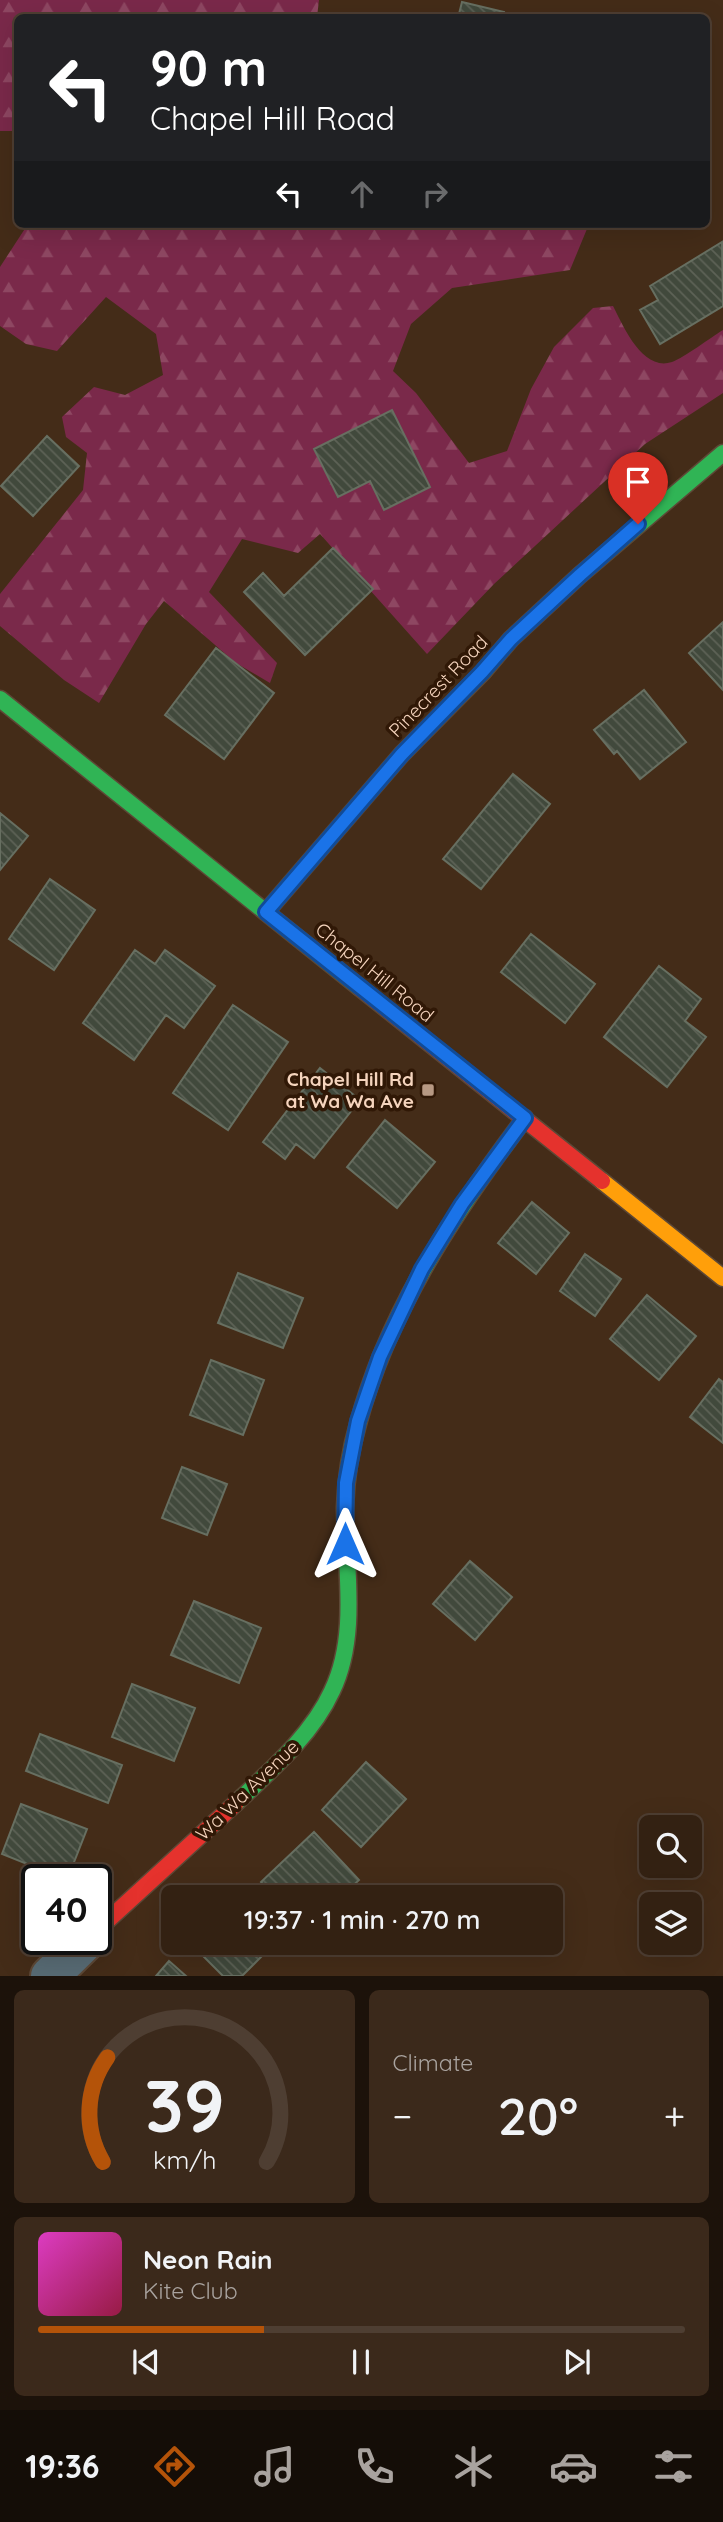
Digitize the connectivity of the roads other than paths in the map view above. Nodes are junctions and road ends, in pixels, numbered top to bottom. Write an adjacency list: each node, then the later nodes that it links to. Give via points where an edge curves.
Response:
1 (723, 453): 3 (street, Pinecrest Road, via 511,639 402,754)
2 (0, 699): 3 (street, Chapel Hill Road)
3 (266, 912): 4 (street, Chapel Hill Road)
4 (525, 1118): 5 (street, Chapel Hill Road); 6 (street, Wa Wa Avenue, via 462,1204 422,1269 380,1357 358,1421 346,1483 344,1662 332,1692 297,1742 248,1793)
5 (723, 1279)
6 (112, 1916)
7 (72, 1955): 8 (street)
8 (50, 1976)

